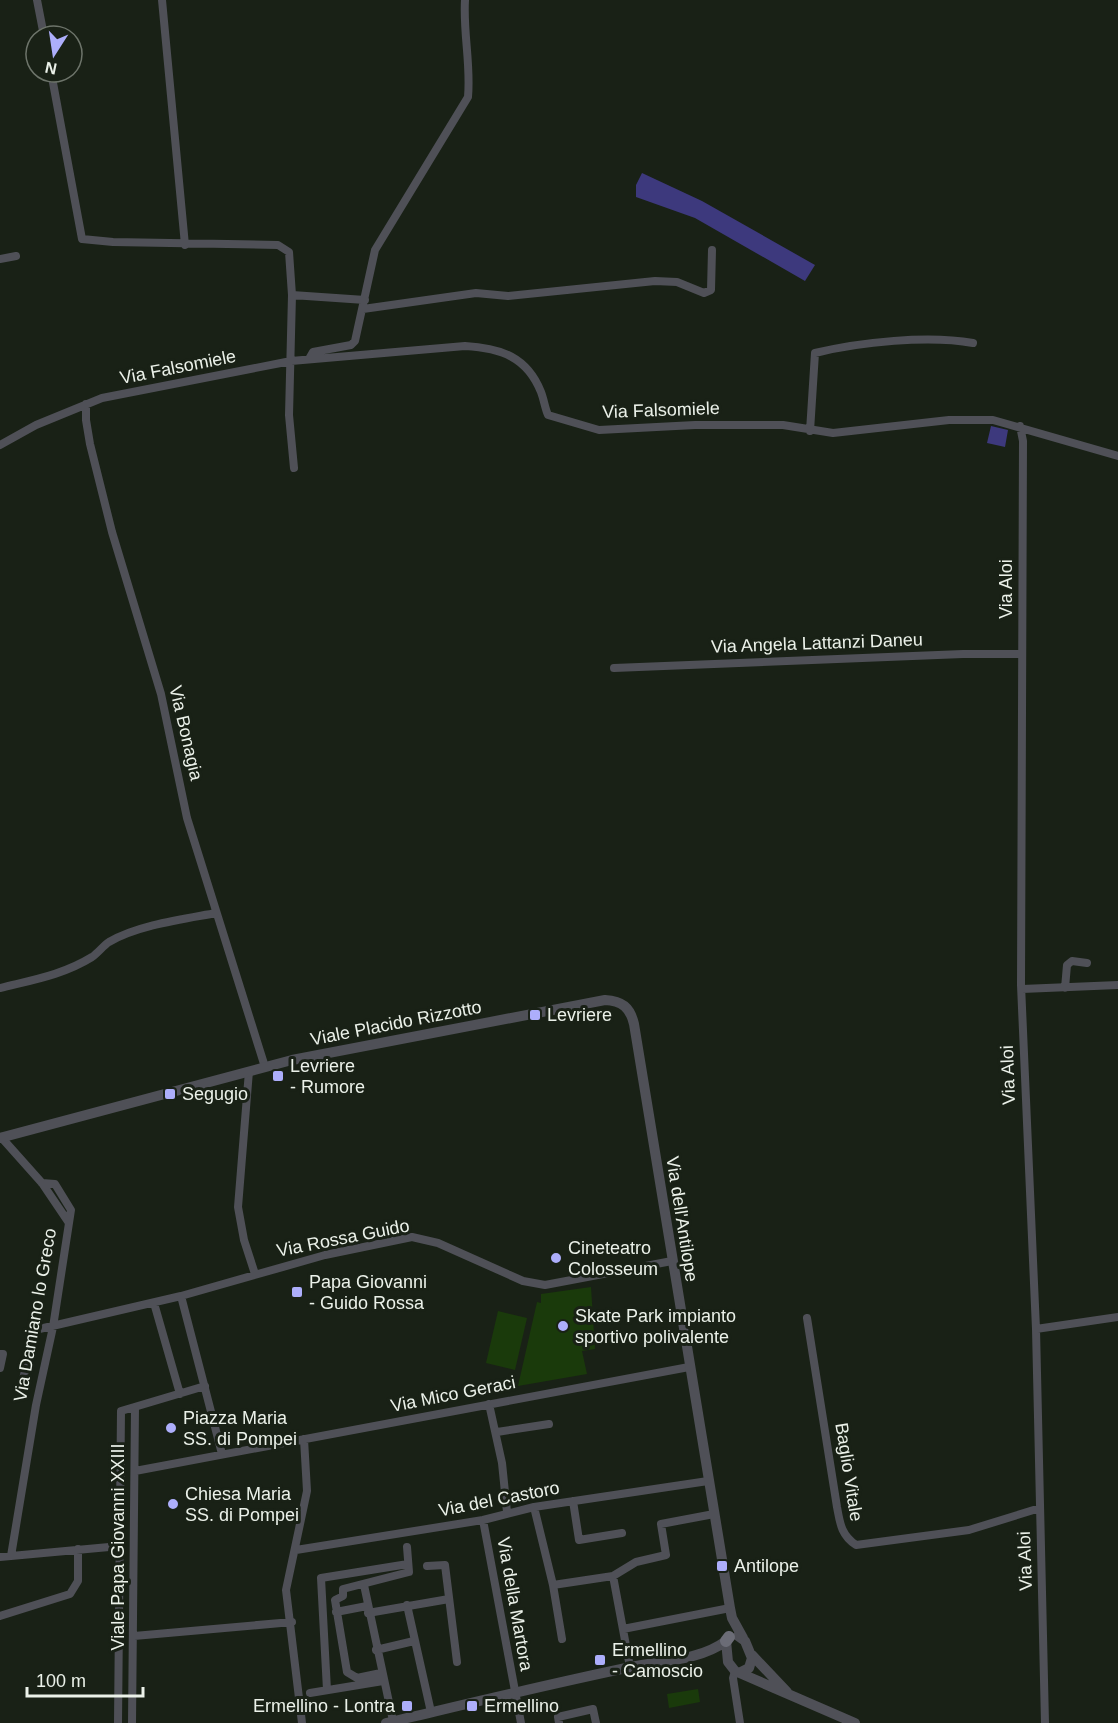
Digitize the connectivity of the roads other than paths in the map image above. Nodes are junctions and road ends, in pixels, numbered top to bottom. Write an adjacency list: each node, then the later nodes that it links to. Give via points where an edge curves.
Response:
1 (37, 0): 4 (street)
2 (162, 0): 6 (street)
3 (465, 0): 11 (street, via 471,70 468,97 375,250)
4 (42, 24)
5 (54, 84): 6 (street, via 82,239)
6 (185, 244): 10 (street, via 285,248 290,256)
7 (712, 250): 11 (street, via 711,290 704,293 677,282 655,281 508,296 477,293)
8 (16, 256): 9 (street)
9 (0, 259)
10 (292, 295): 11 (street); 14 (street)
11 (364, 304): 13 (street, via 358,336 351,345 312,352)
12 (974, 343): 17 (street, via 947,338 815,353)
13 (309, 359): 14 (street, Via Falsomiele); 17 (street, Via Falsomiele, via 476,347 507,354 524,364 549,415 576,425 614,430 783,425)
14 (291, 361): 15 (street, Via Falsomiele); 20 (street, via 289,415)
15 (87, 404): 18 (street, Via Falsomiele); 23 (street, Via Bonagia, via 90,444 106,509 160,694 187,818)
16 (1020, 426): 17 (street, Via Falsomiele, via 993,420 949,420 833,433); 19 (street, Via Falsomiele); 21 (street, Via Aloi)
17 (810, 431)
18 (0, 445)
19 (1118, 456)
20 (294, 468)
21 (1022, 654): 22 (street, Via Angela Lattanzi Daneu); 28 (street, Via Aloi)
22 (614, 668)
23 (216, 913): 26 (street, via 109,942 67,970); 30 (street, Via Bonagia)
24 (1087, 963): 27 (street, via 1072,961 1067,965)
25 (1118, 985): 27 (street)
26 (0, 988)
27 (1065, 988): 28 (street)
28 (1022, 989): 40 (street, Via Aloi)
29 (625, 1005): 30 (street, Viale Placido Rizzotto, via 604,1000); 33 (street, Via dell'Antilope, via 634,1024)
30 (265, 1066): 31 (street, Viale Placido Rizzotto)
31 (249, 1071): 32 (street, Viale Placido Rizzotto); 34 (street, via 238,1207)
32 (0, 1138): 39 (street, Via Damiano lo Greco, via 42,1183 69,1223)
33 (672, 1262): 34 (street, Via Rossa Guido, via 545,1285 523,1281 438,1243 412,1237); 42 (street, Via dell'Antilope)
34 (255, 1274): 35 (street, Via Rossa Guido)
35 (181, 1296): 36 (street, Via Rossa Guido); 45 (street)
36 (154, 1302): 39 (street, Via Rossa Guido); 46 (street)
37 (1118, 1317): 40 (street)
38 (807, 1318): 57 (street, Baglio Vitale, via 837,1507 842,1533 848,1540 856,1545 936,1536 991,1526)
39 (54, 1327): 44 (street, Via Rossa Guido, via 35,1330); 66 (street, Via Damiano lo Greco, via 36,1405)
40 (1036, 1329): 57 (street, Via Aloi)
41 (0, 1354): 43 (street)
42 (689, 1367): 47 (street, Via Mico Geraci); 54 (street, Via dell'Antilope)
43 (0, 1368)
44 (23, 1379)
45 (204, 1386): 46 (street); 52 (street)
46 (180, 1394): 48 (street)
47 (489, 1404): 50 (street); 51 (street, Via Mico Geraci)
48 (135, 1407): 53 (street, Viale Papa Giovanni XXIII); 62 (street, Viale Papa Giovanni XXIII, via 121,1411)
49 (549, 1424): 50 (street)
50 (497, 1432): 58 (street)
51 (304, 1439): 52 (street, Via Mico Geraci); 65 (street, via 307,1491)
52 (222, 1454): 53 (street, Via Mico Geraci)
53 (135, 1471): 85 (street, Viale Papa Giovanni XXIII)
54 (708, 1481): 55 (street, Via del Castoro); 59 (street, Via dell'Antilope)
55 (573, 1501): 56 (street, Via del Castoro); 61 (street, via 579,1540)
56 (534, 1507): 58 (street, Via del Castoro); 73 (street)
57 (1040, 1508): 111 (street, Via Aloi)
58 (507, 1512): 60 (street, Via del Castoro)
59 (714, 1514): 71 (street, via 661,1524 666,1555 636,1562); 81 (street, Via dell'Antilope)
60 (483, 1520): 65 (street, Via del Castoro); 99 (street, Via della Martora)
61 (622, 1533)
62 (120, 1546): 64 (street); 103 (street, Viale Papa Giovanni XXIII)
63 (407, 1547): 68 (street)
64 (78, 1549): 66 (street); 82 (street, via 78,1581 70,1594)
65 (296, 1550): 83 (street, via 286,1590)
66 (11, 1556): 67 (street)
67 (0, 1557)
68 (408, 1564): 70 (street); 72 (street, via 409,1572)
69 (427, 1566): 75 (street, via 445,1565)
70 (342, 1575): 74 (street); 77 (street, via 321,1578)
71 (612, 1576): 73 (street); 84 (street)
72 (363, 1585): 74 (street); 79 (street)
73 (553, 1585): 87 (street)
74 (343, 1589): 76 (street, via 343,1596)
75 (449, 1599): 78 (street); 93 (street)
76 (334, 1600): 77 (street); 80 (street)
77 (322, 1601): 97 (street)
78 (407, 1605): 79 (street); 89 (street)
79 (368, 1609): 80 (street); 90 (street)
80 (336, 1612): 96 (street, via 346,1672 357,1678)
81 (731, 1613): 84 (street); 86 (street); 88 (street)
82 (0, 1616)
83 (292, 1622): 85 (street); 105 (street)
84 (623, 1629): 94 (street)
85 (134, 1636): 104 (street, Viale Papa Giovanni XXIII)
86 (742, 1638): 88 (street, via 735,1635); 92 (street)
87 (562, 1639)
88 (728, 1639): 91 (street); 95 (street)
89 (414, 1641): 90 (street); 101 (street)
90 (376, 1650): 96 (street)
91 (694, 1655): 94 (street); 95 (street, via 714,1657)
92 (752, 1655): 95 (street, via 751,1665); 100 (street)
93 (457, 1662)
94 (630, 1667): 99 (street)
95 (735, 1668): 100 (street); 109 (street)
96 (382, 1677): 97 (street); 102 (street)
97 (327, 1690): 98 (street)
98 (310, 1693)
99 (514, 1694): 101 (street); 106 (street, Via della Martora)
100 (790, 1695): 110 (street)
101 (431, 1713): 102 (street)
102 (396, 1722)
103 (118, 1723)
104 (132, 1723)
105 (302, 1723)
106 (521, 1723)
107 (559, 1723): 108 (street, via 558,1717 593,1709)
108 (596, 1723)
109 (740, 1723)
110 (855, 1723)
111 (1045, 1723)

